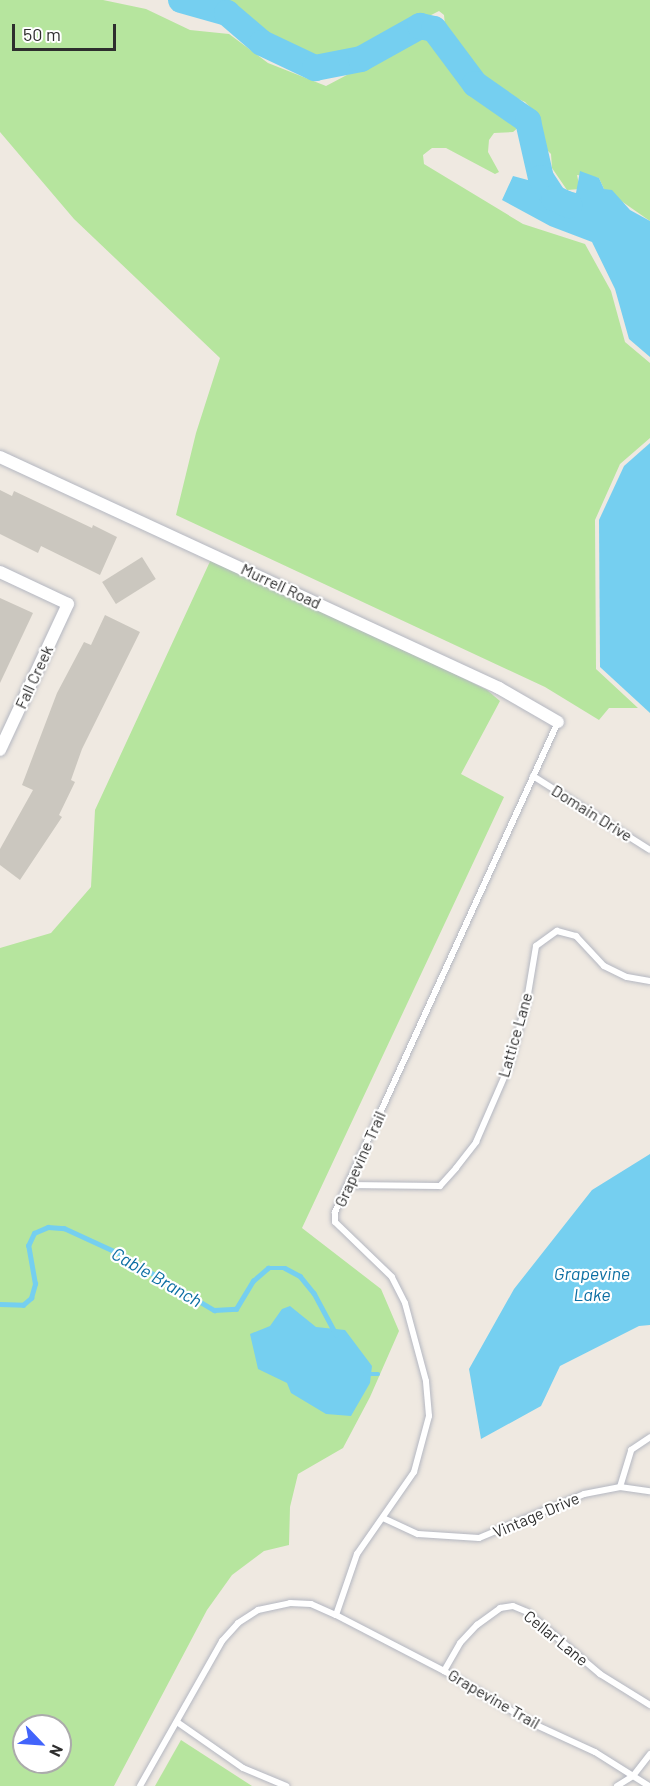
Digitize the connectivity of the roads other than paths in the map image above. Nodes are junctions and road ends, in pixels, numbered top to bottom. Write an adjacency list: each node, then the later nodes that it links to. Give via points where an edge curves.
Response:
1 (0, 457): 3 (street, Murrell Road, via 499,688)
2 (0, 572): 4 (street, Fall Creek, via 68,604)
3 (558, 723): 5 (lane, Grapevine Trail)
4 (0, 750)
5 (533, 776): 6 (lane, Domain Drive); 8 (lane, Grapevine Trail)
6 (650, 850)
7 (650, 981): 8 (lane, Lattice Lane, via 627,977 604,966 576,936 558,931 550,936 536,946 527,1000 509,1066 476,1142 456,1168 440,1186)
8 (348, 1185): 12 (lane, Grapevine Trail, via 335,1212 335,1222 392,1277 405,1303 426,1382 429,1416 422,1451 414,1472)
9 (650, 1437): 10 (lane, via 631,1450)
10 (620, 1487): 11 (lane, Vintage Drive); 12 (lane, Vintage Drive, via 584,1494 479,1538 418,1534)
11 (650, 1491)
12 (383, 1518): 13 (lane, Grapevine Trail, via 357,1554)
13 (336, 1615): 14 (lane, Grapevine Trail); 16 (lane, Grapevine Trail, via 311,1604 290,1603 258,1610 238,1623 222,1641)
14 (444, 1671): 15 (lane, Cellar Lane, via 460,1643 477,1625 500,1608 513,1606 527,1612 600,1674); 18 (lane, Grapevine Trail)
15 (650, 1705)
16 (177, 1722): 19 (lane, Grapevine Trail); 20 (lane, via 243,1768)
17 (650, 1754): 18 (lane)
18 (633, 1776): 21 (lane); 22 (lane, Grapevine Trail)
19 (142, 1784)
20 (286, 1786)
21 (617, 1786)
22 (649, 1786)

